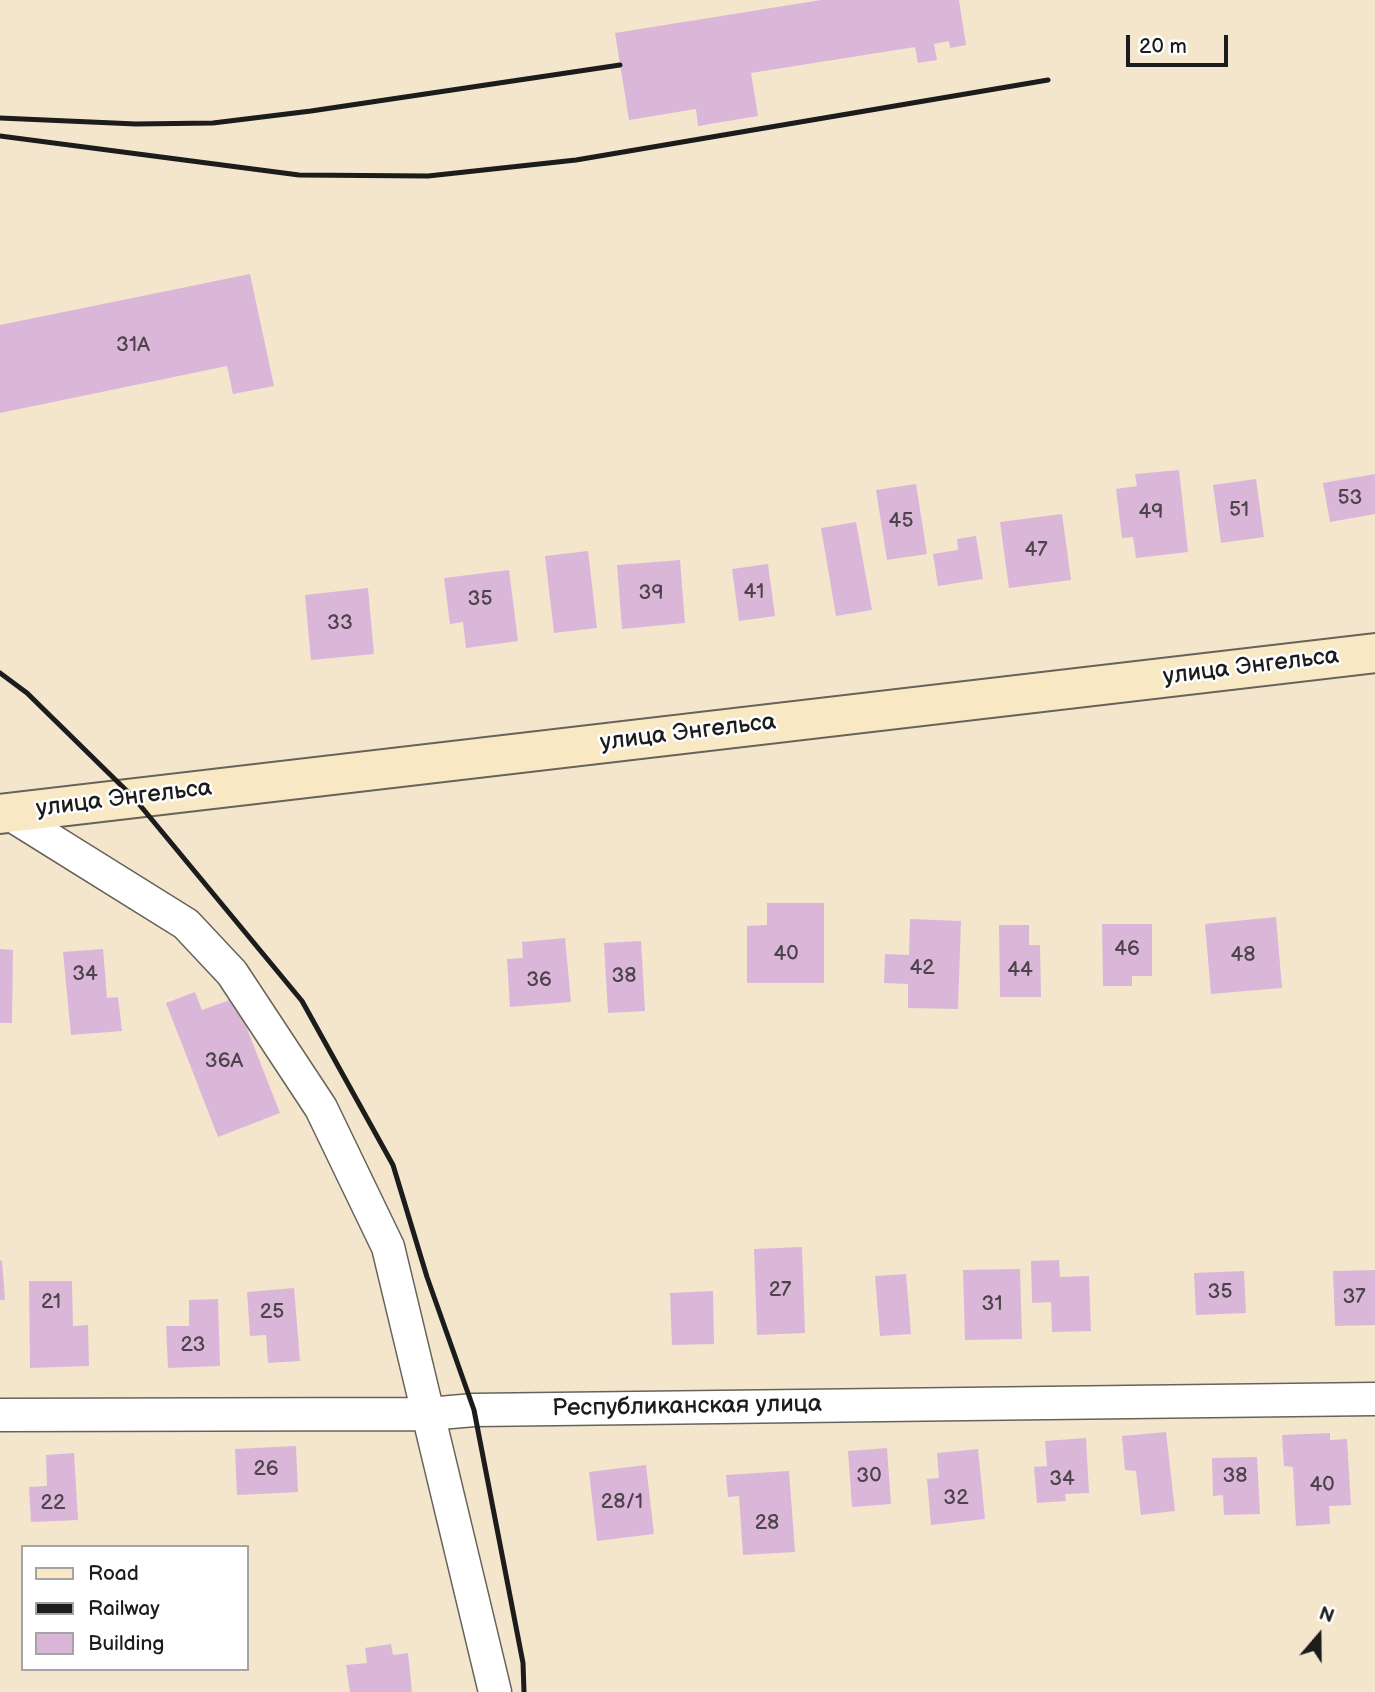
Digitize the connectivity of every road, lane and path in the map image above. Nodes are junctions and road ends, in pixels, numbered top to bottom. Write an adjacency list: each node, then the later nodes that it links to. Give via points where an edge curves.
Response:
1 (1375, 653): 2 (street, улица Энгельса)
2 (4, 813): 4 (street, via 186,924 232,973 321,1108 388,1247)
3 (1375, 1398): 4 (street, Республиканская улица)
4 (428, 1414): 5 (street, Республиканская улица); 6 (street)
5 (0, 1415)
6 (495, 1692)

